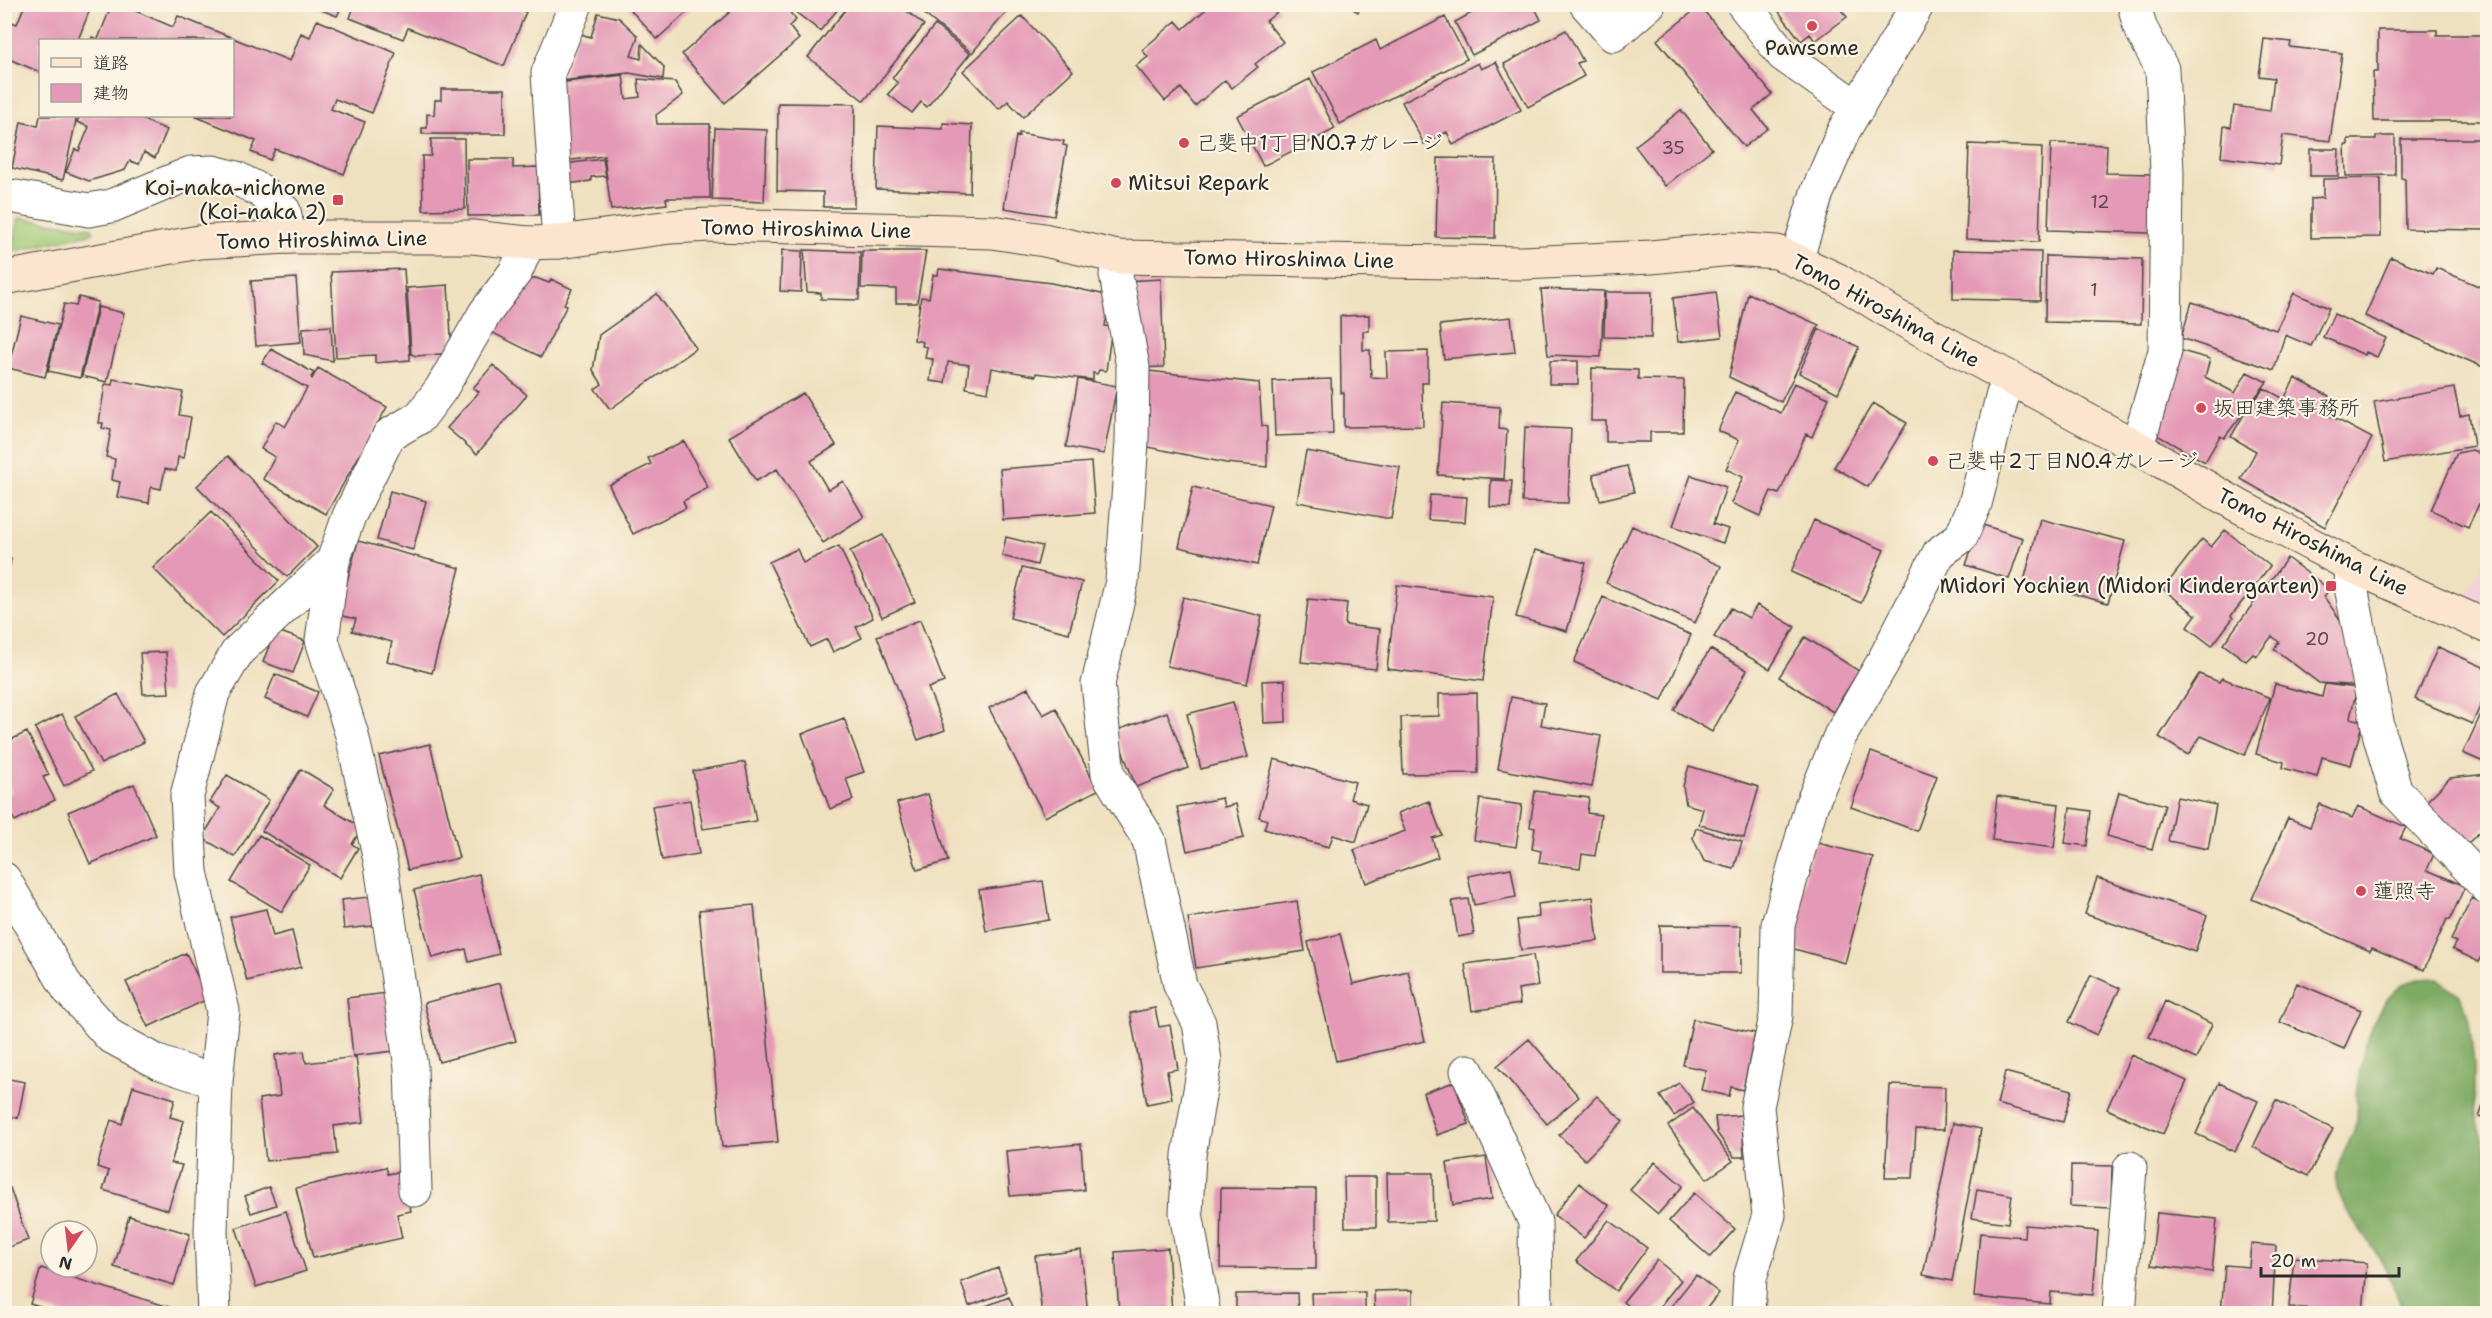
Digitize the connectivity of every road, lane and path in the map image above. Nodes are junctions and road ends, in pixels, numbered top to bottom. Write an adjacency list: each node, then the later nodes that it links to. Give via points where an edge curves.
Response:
1 (576, 4): 10 (street, via 548,74)
2 (1586, 4): 3 (street, via 1612,35)
3 (1649, 4)
4 (1743, 4): 7 (street, via 1783,55)
5 (1918, 4): 7 (street)
6 (2134, 4): 15 (street, via 2139,27 2162,69 2167,172 2165,351)
7 (1858, 108): 12 (street, via 1817,192)
8 (4, 195): 9 (street, via 89,210 111,206 191,173 213,172 261,191 284,211)
9 (289, 237): 10 (main road, Tomo Hiroshima Line, via 472,237); 13 (main road, Tomo Hiroshima Line, via 199,242)
10 (544, 243): 11 (main road, Tomo Hiroshima Line, via 711,225 992,232); 16 (street, via 516,271 485,313 420,417 389,435 349,516)
11 (1118, 257): 12 (main road, Tomo Hiroshima Line, via 1523,264 1731,249 1778,252); 26 (street, via 1116,275 1133,367 1132,442 1122,581 1098,684 1108,774 1149,840 1180,985 1199,1023 1205,1061 1189,1155 1186,1213)
12 (1796, 261): 14 (main road, Tomo Hiroshima Line, via 1838,280)
13 (4, 278)
14 (2007, 378): 15 (main road, Tomo Hiroshima Line); 28 (street, via 1975,504 1961,537 1939,553 1840,736 1811,806 1779,925 1776,1016 1757,1107 1769,1215 1750,1278)
15 (2135, 446): 17 (main road, Tomo Hiroshima Line, via 2237,506)
16 (333, 561): 22 (street, via 238,651 213,693 187,796 191,872 223,1011); 24 (street, via 322,640 352,735 381,865 411,1067)
17 (2352, 566): 18 (main road, Tomo Hiroshima Line); 20 (street, via 2351,587 2380,737 2396,792)
18 (2487, 627)
19 (4, 879): 22 (street, via 68,989 110,1036 160,1063)
20 (2487, 888)
21 (1467, 1071): 27 (street, via 1535,1222)
22 (216, 1082): 25 (street, via 211,1230)
23 (2130, 1168): 29 (street)
24 (415, 1190)
25 (214, 1314)
26 (1204, 1314)
27 (1536, 1314)
28 (1748, 1314)
29 (2119, 1314)

